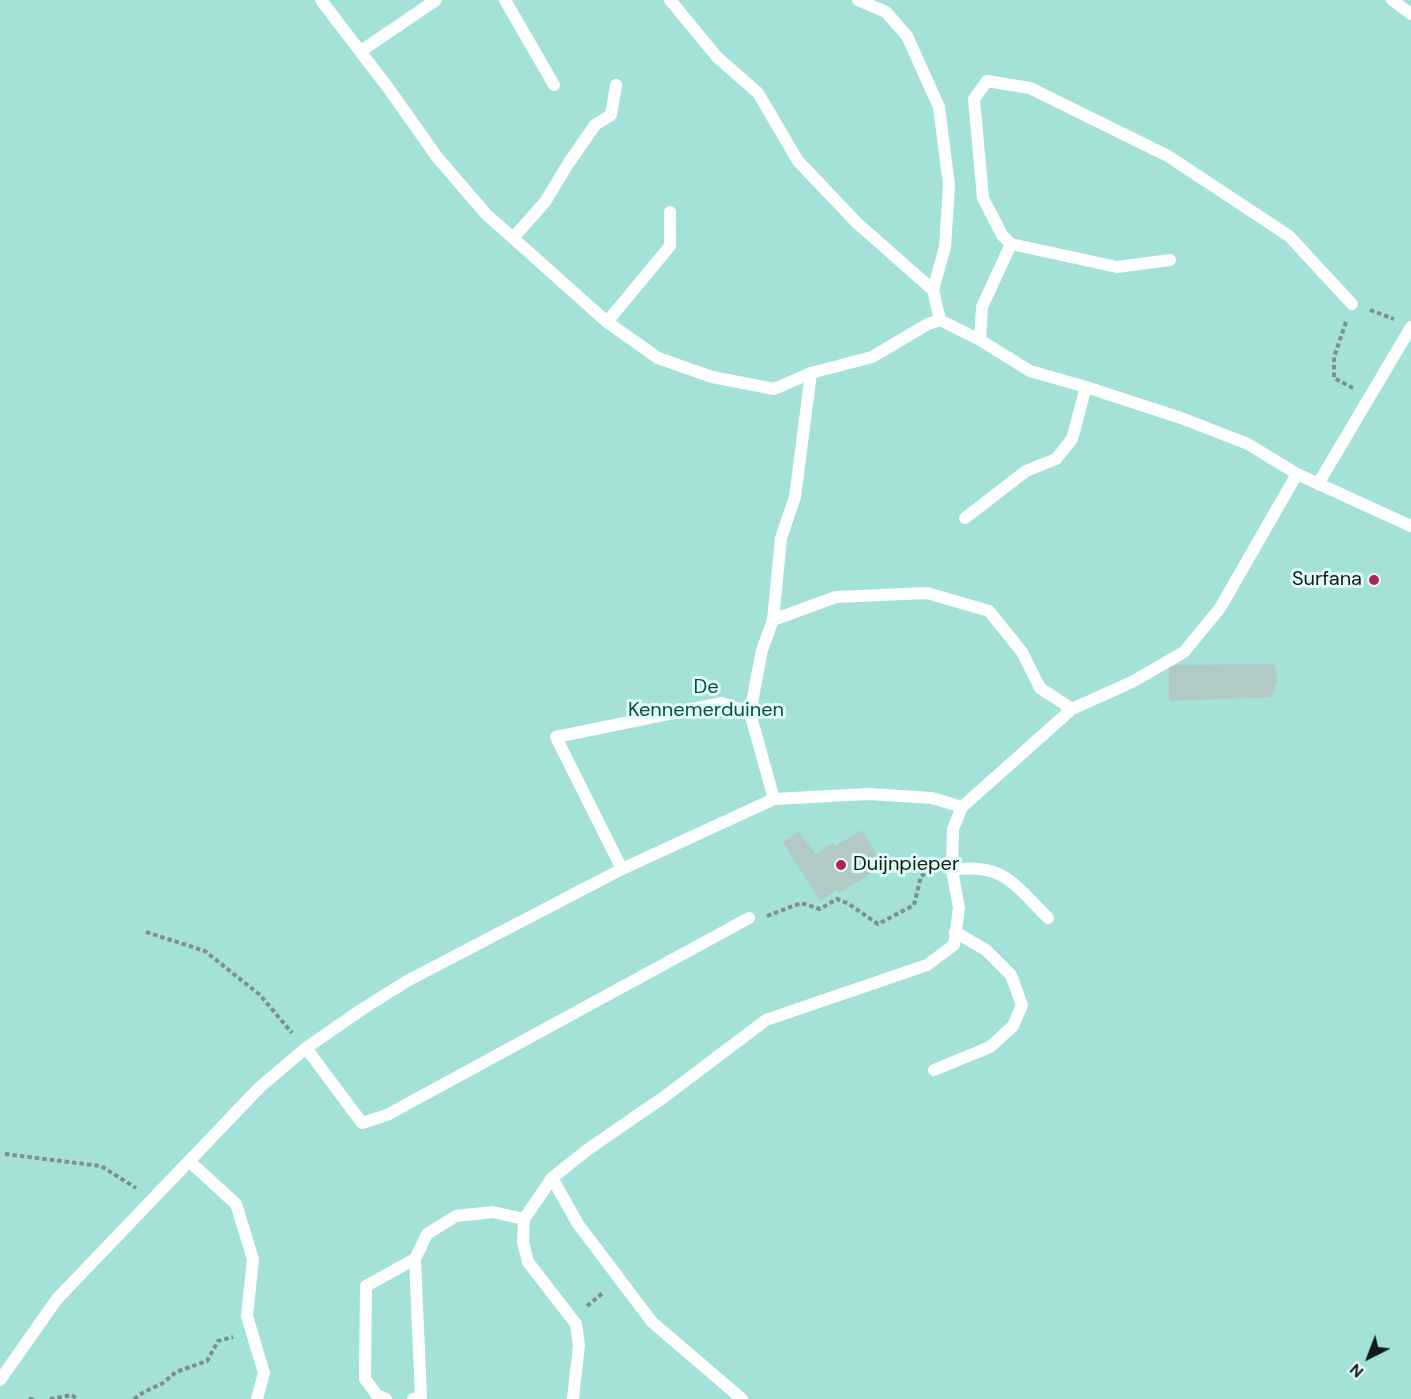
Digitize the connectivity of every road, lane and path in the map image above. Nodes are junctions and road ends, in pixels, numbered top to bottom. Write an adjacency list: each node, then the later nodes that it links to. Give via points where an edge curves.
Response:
1 (321, 0): 8 (lane)
2 (436, 0): 8 (lane)
3 (505, 0): 9 (lane)
4 (670, 0): 15 (lane, via 717,57 758,93 798,160 857,224)
5 (858, 0): 15 (lane, via 886,12 907,36 939,107 949,185 945,247)
6 (1392, 0): 7 (lane)
7 (1410, 11)
8 (361, 51): 12 (lane, via 437,157 486,214)
9 (554, 85)
10 (616, 85): 12 (lane, via 611,116 595,125 545,202)
11 (670, 212): 18 (lane, via 670,246)
12 (513, 238): 18 (lane)
13 (1011, 244): 14 (lane, via 1117,267); 16 (lane, via 1002,235 983,198 974,99 987,81 1030,88 1168,156 1289,236); 20 (lane, via 982,307)
14 (1170, 260)
15 (933, 290): 17 (lane)
16 (1352, 304): 19 (path); 23 (path, via 1334,357 1335,378)
17 (939, 320): 20 (lane); 21 (lane, via 872,357)
18 (607, 322): 21 (lane, via 658,358 712,378 774,389)
19 (1410, 328): 23 (lane)
20 (980, 340): 22 (lane, via 1030,371)
21 (811, 374): 28 (lane, via 795,498 781,538)
22 (1086, 387): 24 (lane, via 1248,444); 26 (lane, via 1072,440 1056,459 1026,471)
23 (1369, 398): 25 (lane)
24 (1297, 474): 25 (lane); 29 (lane, via 1220,608 1184,652 1132,682)
25 (1318, 484): 27 (lane)
26 (965, 518)
27 (1411, 526)
28 (773, 620): 29 (lane, via 836,597 927,593 989,611 1022,652 1040,688); 30 (lane, via 762,650)
29 (1072, 709): 32 (lane)
30 (750, 713): 31 (lane); 34 (lane, via 722,703 556,737)
31 (774, 799): 32 (lane, via 869,794 932,798); 34 (lane)
32 (962, 807): 33 (lane, via 953,829)
33 (952, 864): 35 (path, via 921,876 914,905 878,924 837,899 820,909 801,903 773,915); 36 (lane, via 996,871); 38 (lane, via 959,908)
34 (622, 869): 39 (lane, via 407,981)
35 (749, 918): 39 (lane, via 387,1115 362,1123)
36 (1048, 918)
37 (146, 932): 39 (path, via 205,951 260,995)
38 (956, 932): 40 (lane, via 986,950 1011,975 1022,1005 1013,1026 990,1047); 43 (lane, via 954,945 927,964 766,1020)
39 (306, 1048): 42 (lane, via 260,1087)
40 (934, 1070)
41 (5, 1154): 44 (path, via 102,1166)
42 (189, 1161): 44 (lane); 49 (lane, via 236,1204 253,1260 247,1316)
43 (552, 1178): 45 (lane); 47 (lane, via 578,1224)
44 (155, 1199): 50 (lane, via 57,1299)
45 (524, 1219): 46 (lane, via 493,1212 456,1216 426,1234); 48 (lane, via 523,1242 528,1262)
46 (415, 1259): 57 (lane, via 366,1286 365,1379 377,1395); 58 (lane, via 421,1397)
47 (620, 1280): 48 (path); 60 (lane, via 652,1322)
48 (573, 1319): 59 (lane, via 579,1345)
49 (251, 1331): 55 (path, via 219,1341 207,1361 176,1372); 56 (lane, via 264,1373)
50 (0, 1380)
51 (29, 1399): 52 (path)
52 (35, 1399)
53 (50, 1399): 54 (path, via 72,1395)
54 (77, 1399)
55 (134, 1399)
56 (257, 1399)
57 (386, 1399)
58 (413, 1399)
59 (573, 1399)
60 (742, 1399)

